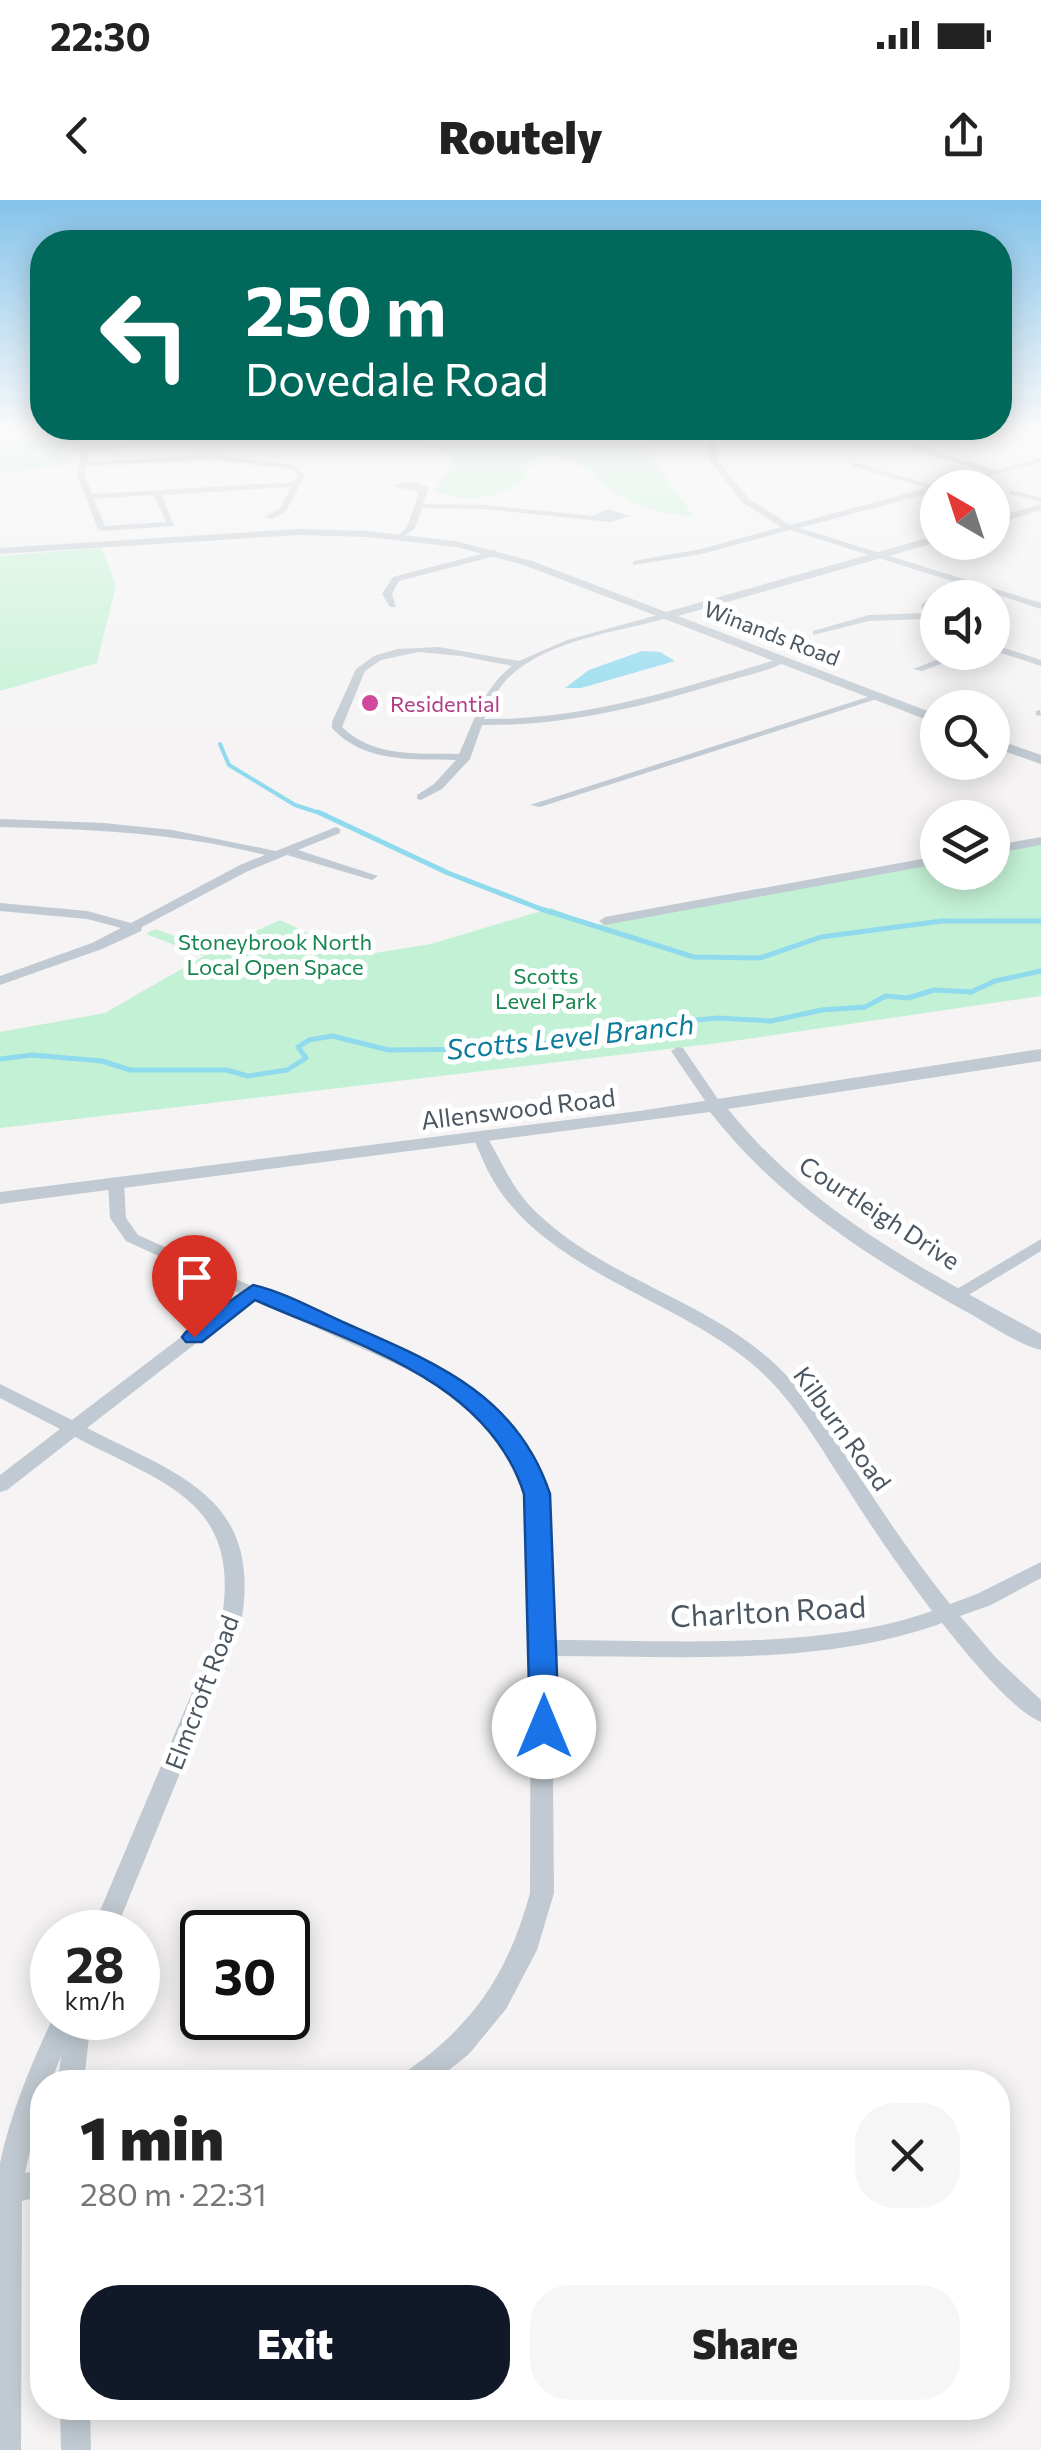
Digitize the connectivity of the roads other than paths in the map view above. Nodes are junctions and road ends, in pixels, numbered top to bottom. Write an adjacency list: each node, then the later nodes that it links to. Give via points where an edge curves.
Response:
1 (140, 535): 7 (street)
2 (246, 535): 7 (street, Winands Road)
3 (376, 535): 6 (street, Winands Road)
4 (763, 535): 12 (street)
5 (810, 535): 11 (street)
6 (401, 536): 10 (street, Winands Road)
7 (141, 541): 9 (street, Winands Road)
8 (920, 543): 11 (street)
9 (0, 552)
10 (496, 553): 15 (street, via 396,579 387,594); 17 (street, Winands Road)
11 (875, 556): 13 (street); 17 (street)
12 (636, 563)
13 (956, 580)
14 (1010, 596): 16 (street)
15 (393, 605)
16 (1041, 606)
17 (666, 616): 21 (street, Winands Road); 23 (street)
18 (920, 616): 19 (street, via 869,618)
19 (816, 633)
20 (1010, 653): 22 (street)
21 (782, 662): 24 (street, Winands Road); 26 (street, via 585,718)
22 (1041, 663)
23 (522, 665): 26 (street, via 492,692); 28 (street, via 417,651 381,657 361,669 337,722 346,738 382,752)
24 (878, 697): 25 (street, Winands Road); 31 (street)
25 (920, 713)
26 (480, 722): 28 (street)
27 (1010, 749): 29 (street)
28 (466, 757): 30 (street, via 448,780)
29 (1041, 760)
30 (421, 797)
31 (536, 804)
32 (0, 823): 36 (street, via 153,829)
33 (336, 831): 36 (street)
34 (1041, 841): 35 (street)
35 (1010, 847)
36 (279, 852): 38 (street); 41 (street)
37 (920, 863): 40 (street)
38 (372, 876)
39 (0, 907): 41 (street, via 87,915)
40 (605, 921)
41 (136, 928): 42 (street)
42 (0, 980)
43 (678, 1051): 45 (street, Courtleigh Drive)
44 (1041, 1055): 45 (street, Allenswood Road)
45 (715, 1105): 46 (street, Allenswood Road); 51 (street, Courtleigh Drive, via 758,1160 807,1202)
46 (481, 1138): 47 (street, Allenswood Road); 57 (street, Kilburn Road, via 502,1185 540,1225 763,1363 809,1417)
47 (116, 1183): 48 (street, Allenswood Road); 50 (street, via 118,1218 132,1238)
48 (0, 1198)
49 (1041, 1244): 51 (street)
50 (253, 1291): 54 (street); 58 (street, via 412,1361 498,1422 537,1494)
51 (956, 1295): 52 (street, Courtleigh Drive)
52 (1041, 1343)
53 (0, 1390): 54 (street, Elmcroft Road)
54 (75, 1428): 55 (street); 60 (street, Elmcroft Road, via 166,1473 212,1510 236,1559 230,1624)
55 (0, 1485)
56 (1041, 1568): 57 (street, Charlton Road)
57 (947, 1617): 58 (street, Charlton Road, via 822,1643); 59 (street, Kilburn Road)
58 (544, 1648): 65 (street, via 545,1846 532,1938 496,2004)
59 (1041, 1712)
60 (112, 1910)
61 (55, 2040): 63 (street)
62 (76, 2040): 64 (street)
63 (42, 2070)
64 (72, 2070)
65 (428, 2070)
66 (30, 2107): 68 (street)
67 (30, 2186): 68 (street)
68 (4, 2191): 70 (street)
69 (75, 2420): 71 (street)
70 (6, 2450)
71 (76, 2450)

